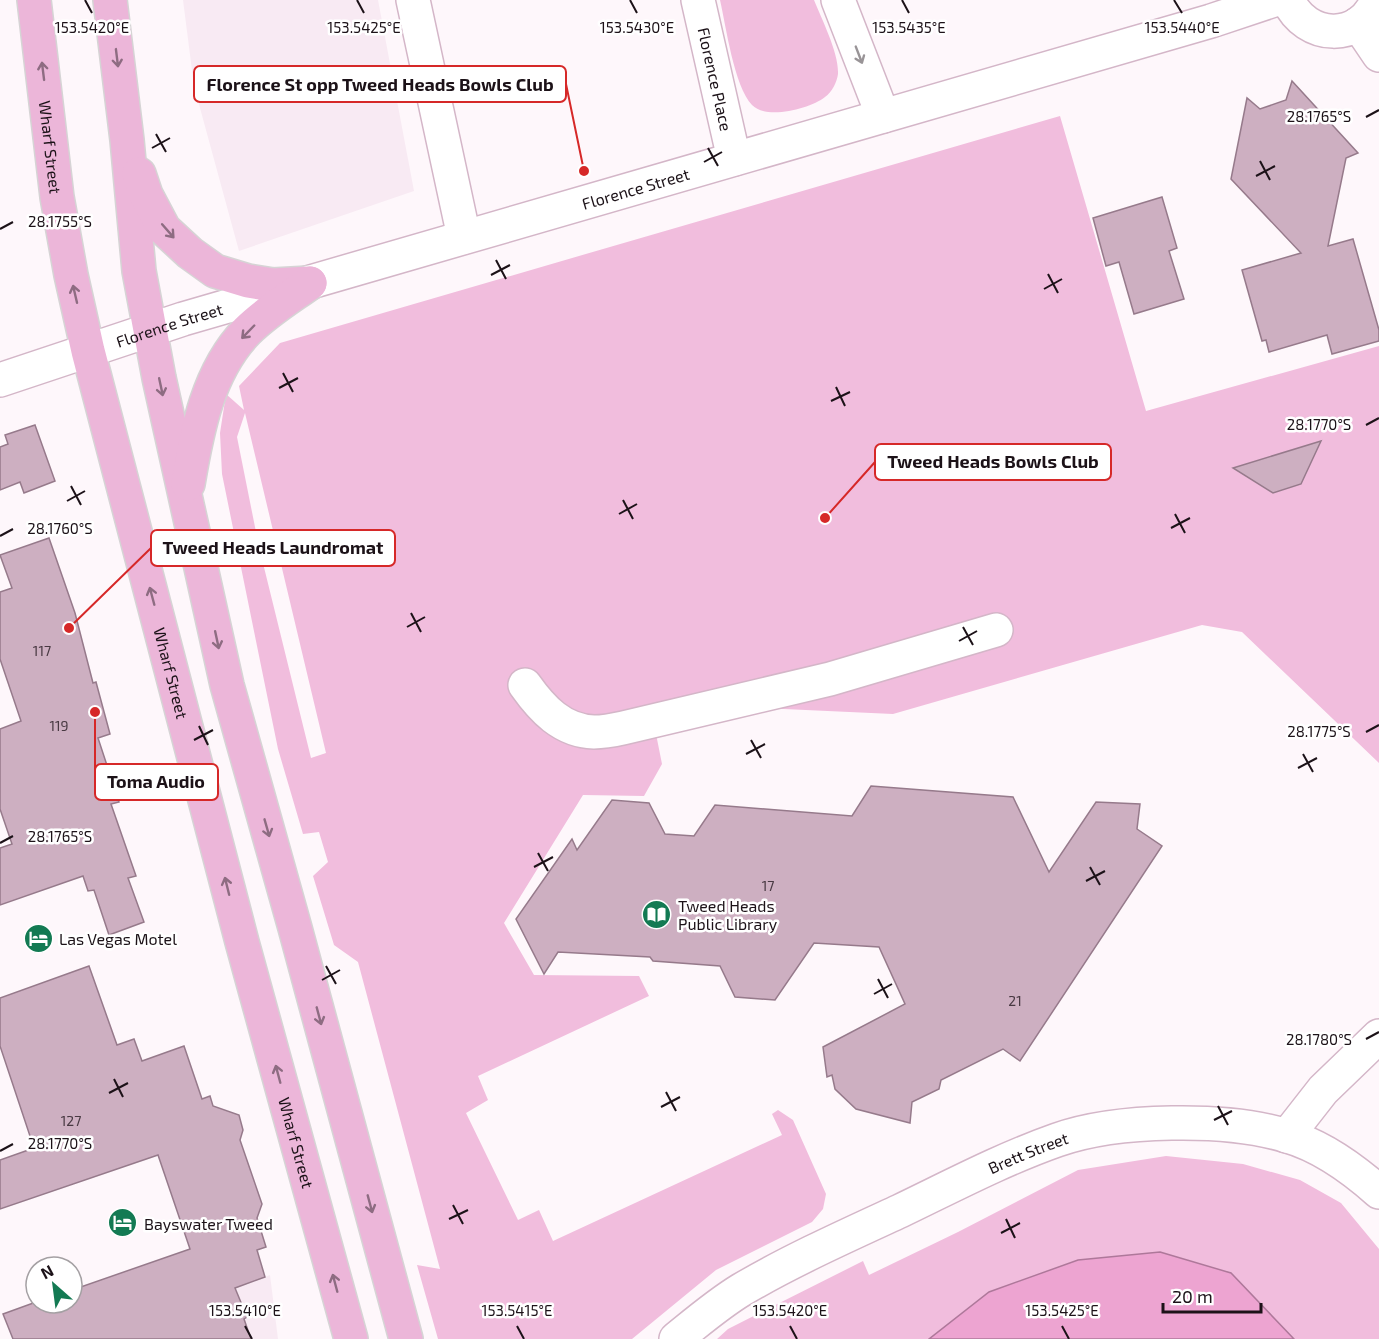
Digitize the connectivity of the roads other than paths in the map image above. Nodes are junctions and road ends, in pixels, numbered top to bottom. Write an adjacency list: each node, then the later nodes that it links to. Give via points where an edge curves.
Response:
1 (34, 0): 16 (main road, Wharf Street, one-way to 1, via 57,197)
2 (110, 0): 11 (main road, one-way to 11)
3 (413, 0): 13 (street)
4 (698, 0): 12 (street, Florence Place)
5 (838, 0): 10 (street, one-way to 10)
6 (1274, 0): 10 (street, Florence Street)
7 (1287, 0): 8 (street, via 1297,15 1315,29 1345,30)
8 (1368, 12): 9 (street)
9 (1379, 54)
10 (883, 116): 12 (street, Florence Street)
11 (127, 140): 14 (main road, one-way to 14, via 146,195 164,229 190,253 215,271 248,281 273,285); 15 (main road, via 139,271)
12 (734, 159): 13 (street, Florence Street)
13 (465, 237): 14 (street, Florence Street)
14 (310, 283): 15 (street, Florence Street); 18 (main road, one-way to 18, via 248,331 228,355 202,416)
15 (149, 330): 16 (street, Florence Street); 18 (main road, one-way to 18)
16 (88, 351): 17 (street, Florence Street); 24 (main road, Wharf Street, one-way to 16, via 242,942)
17 (0, 380)
18 (186, 500): 25 (main road, one-way to 25, via 226,686)
19 (996, 630): 20 (street, via 830,679 623,729 593,732 553,718)
20 (525, 685)
21 (1379, 1036): 22 (street, via 1323,1090)
22 (1287, 1136): 23 (street, Brett Street, via 1326,1153); 26 (street, Brett Street, via 1202,1123 1104,1129 1059,1139 979,1173 759,1280 722,1302)
23 (1379, 1192)
24 (351, 1339)
25 (406, 1339)
26 (676, 1339)

